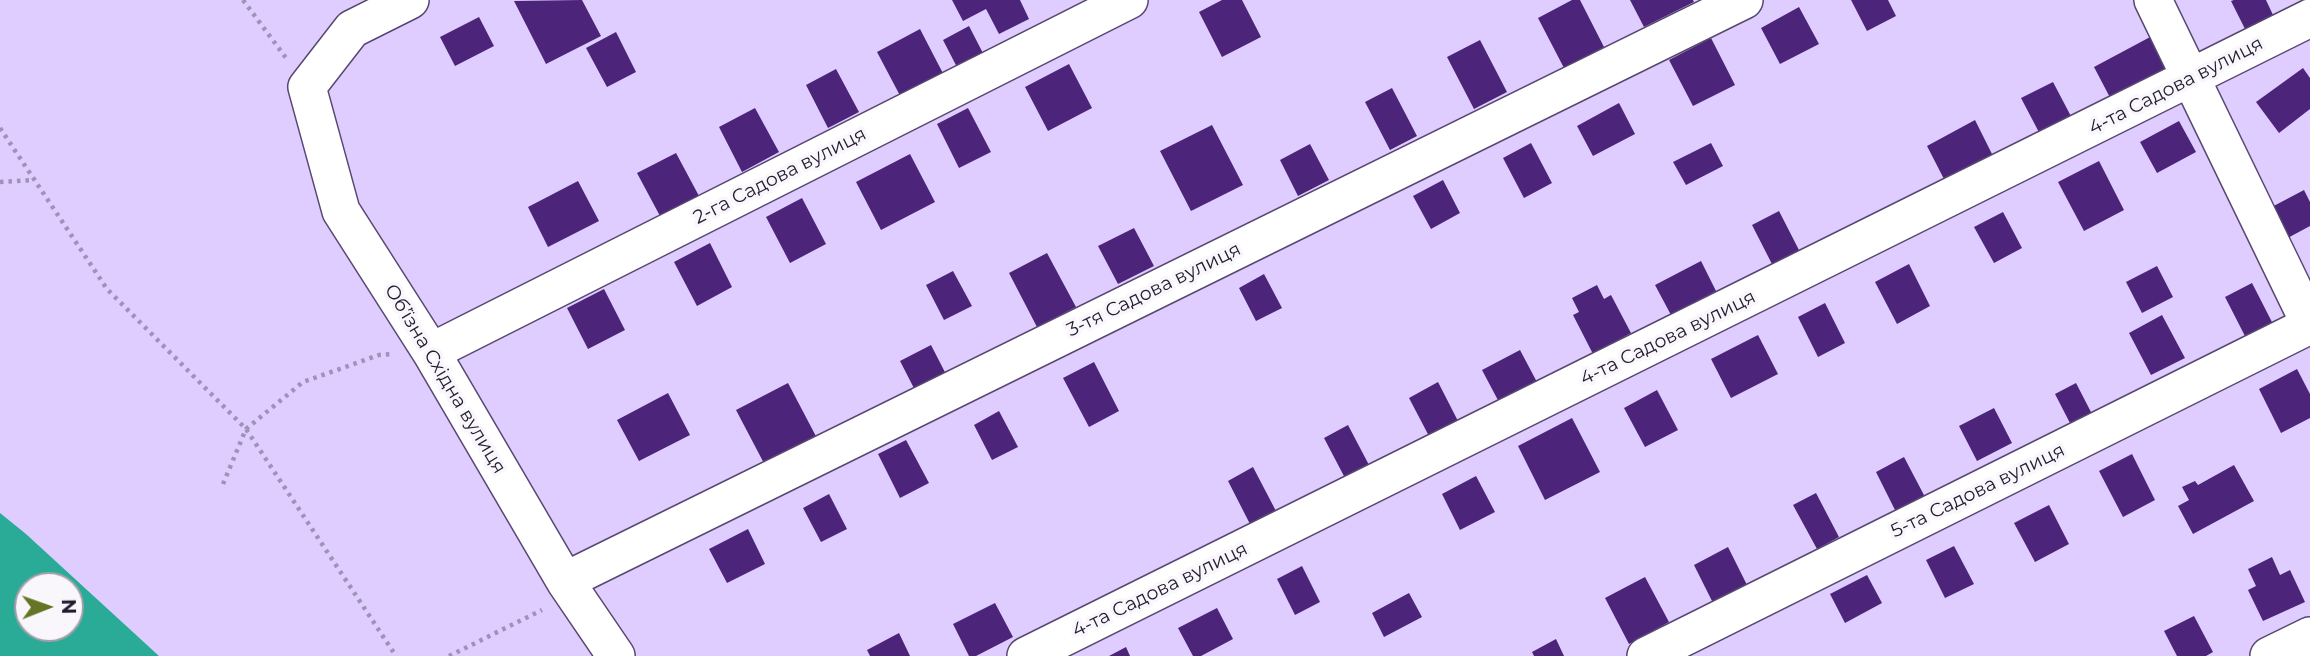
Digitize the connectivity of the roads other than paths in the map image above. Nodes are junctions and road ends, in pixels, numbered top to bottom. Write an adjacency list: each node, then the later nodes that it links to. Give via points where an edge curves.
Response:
1 (410, 0): 8 (street, Обʼїзна Східна вулиця, via 352,29 307,87 341,211)
2 (1129, 0): 8 (street, 2-га Садова вулиця)
3 (1744, 0): 9 (street, 3-тя Садова вулиця)
4 (2153, 0): 6 (street)
5 (2310, 18): 6 (street, 4-та Садова вулиця)
6 (2190, 79): 7 (street); 12 (street, 4-та Садова вулиця)
7 (2310, 325): 13 (street, 5-та Садова вулиця)
8 (431, 352): 9 (street, Обʼїзна Східна вулиця)
9 (565, 580): 11 (street, Обʼїзна Східна вулиця)
10 (2310, 636): 14 (street)
11 (616, 656)
12 (1026, 656)
13 (1646, 656)
14 (2269, 656)

